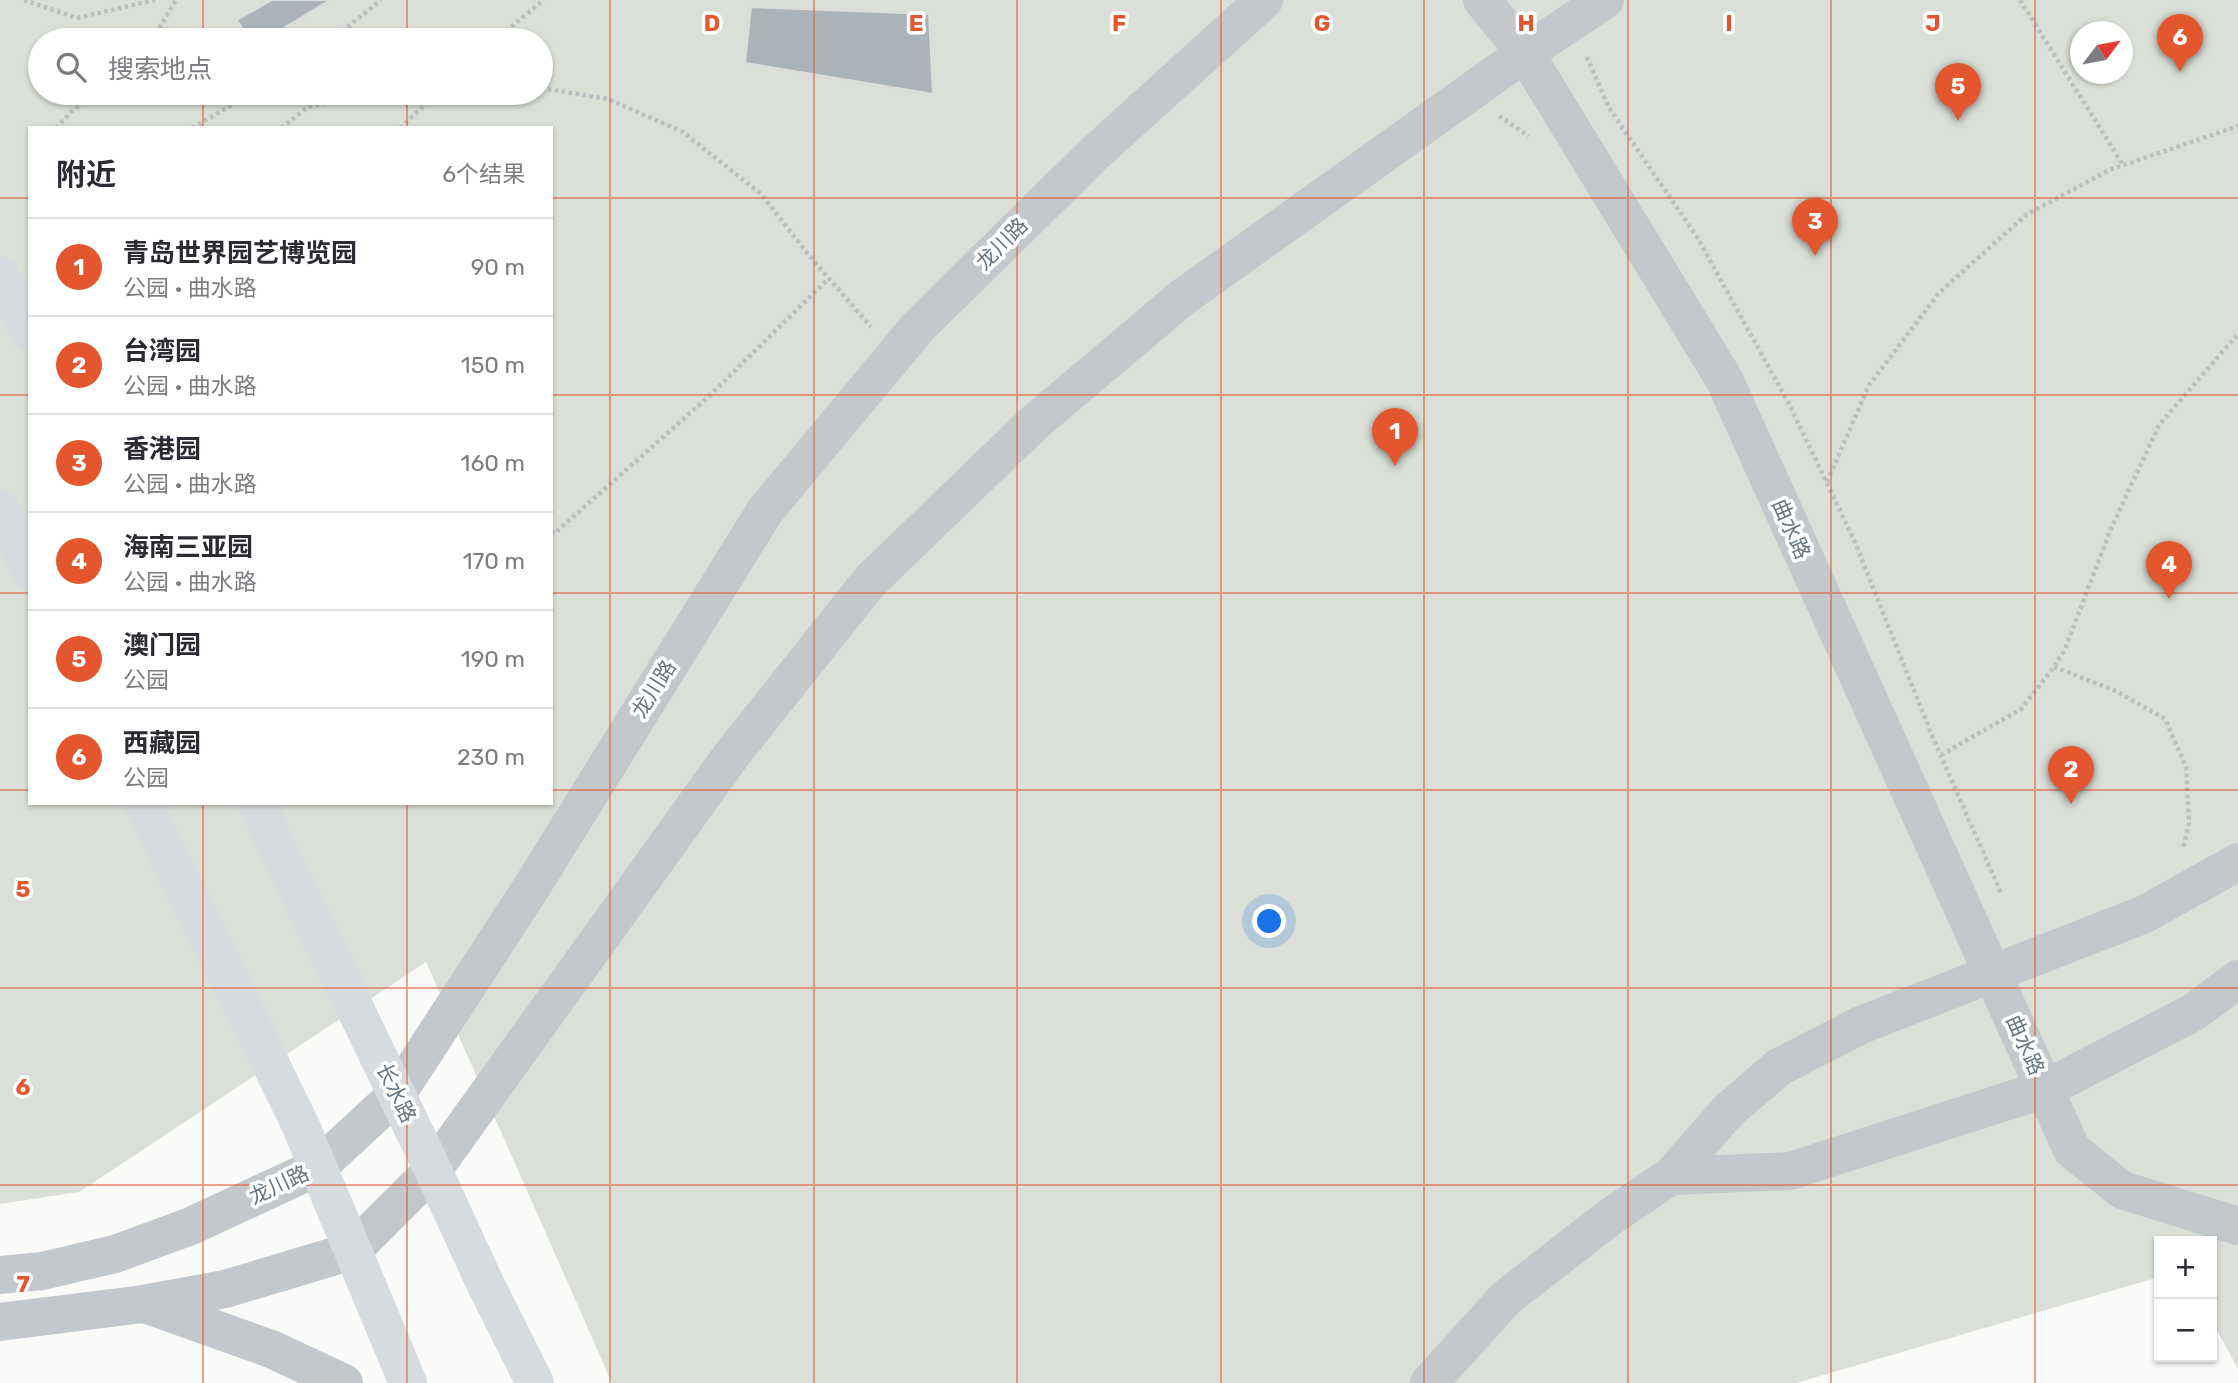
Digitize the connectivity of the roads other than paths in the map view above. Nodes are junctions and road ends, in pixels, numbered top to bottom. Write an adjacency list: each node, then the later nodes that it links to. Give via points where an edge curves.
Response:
1 (1264, 0): 15 (street, 龙川路, via 1095,153 918,327 765,511)
2 (1482, 0): 4 (street, 曲水路)
3 (1605, 0): 4 (street)
4 (1525, 53): 12 (street, 曲水路, via 1724,379); 17 (street, via 1183,297 1034,424 871,580 733,753)
5 (0, 275): 6 (main road)
6 (28, 329)
7 (0, 509): 8 (main road)
8 (28, 566)
9 (144, 805): 16 (main road)
10 (257, 805): 15 (main road, 长水路)
11 (2238, 862): 12 (street, via 2145,914)
12 (1993, 973): 14 (street, 曲水路); 18 (street, via 1861,1025 1779,1067 1728,1110)
13 (2238, 979): 14 (street, via 2194,1012)
14 (2045, 1089): 18 (street, via 1790,1171); 19 (street, 曲水路, via 2072,1150 2122,1190)
15 (397, 1094): 16 (street, 龙川路); 17 (main road, 长水路)
16 (318, 1167): 20 (main road); 21 (street, 龙川路, via 191,1226 115,1254 42,1271)
17 (433, 1170): 20 (street); 26 (main road, 长水路)
18 (1671, 1177): 27 (street, via 1610,1217 1506,1298)
19 (2238, 1226)
20 (352, 1251): 22 (street, via 225,1289); 25 (main road)
21 (0, 1275)
22 (143, 1304): 23 (street); 24 (street, via 271,1349)
23 (0, 1322)
24 (344, 1383)
25 (408, 1383)
26 (535, 1383)
27 (1429, 1383)

